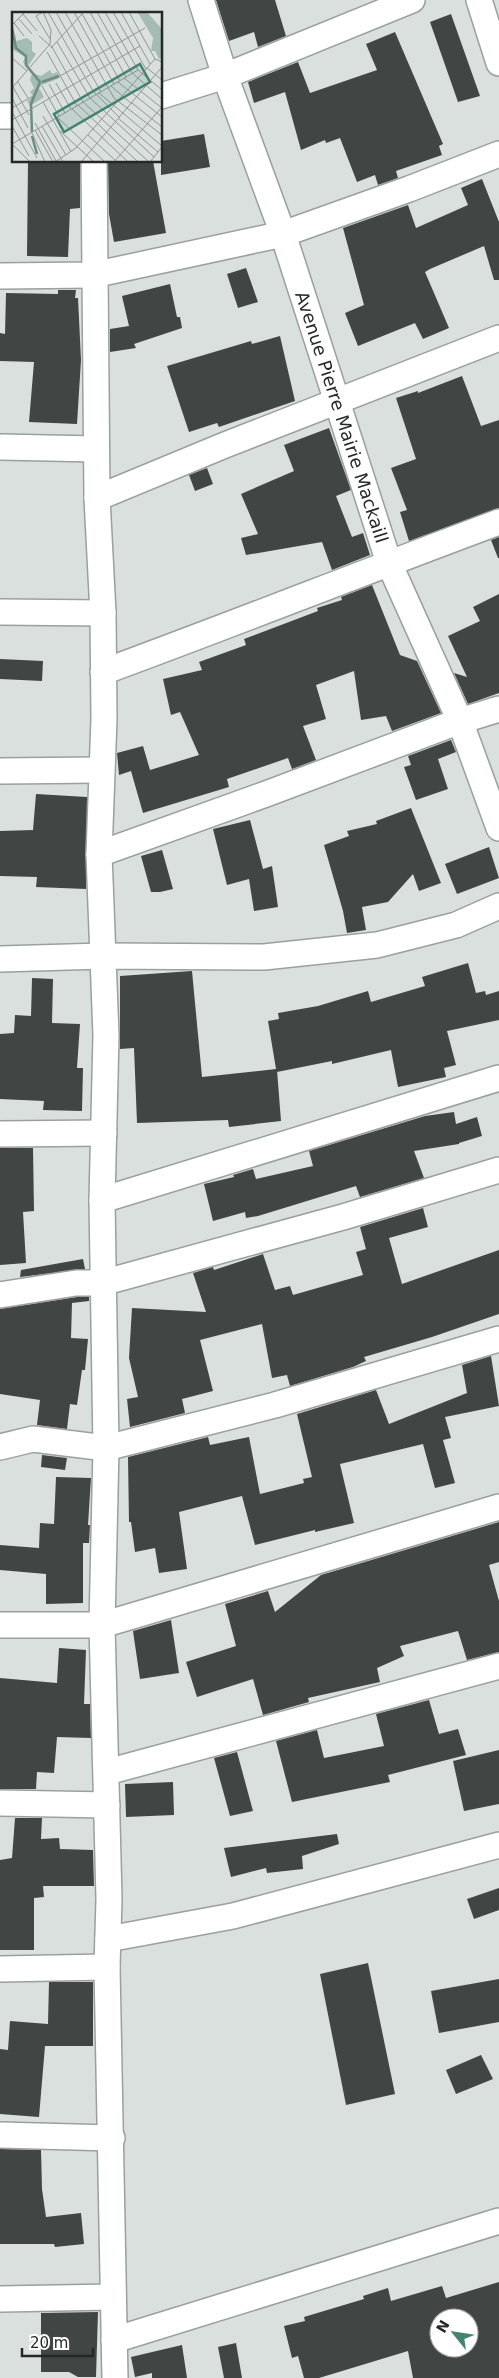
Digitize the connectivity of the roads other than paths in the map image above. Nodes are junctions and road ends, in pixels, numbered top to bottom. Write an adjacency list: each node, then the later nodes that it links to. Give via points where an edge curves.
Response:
1 (201, 0): 5 (street, Avenue Pierre Mairie Mackaill)
2 (412, 0): 5 (street)
3 (479, 0): 4 (street)
4 (499, 63)
5 (224, 76): 6 (street); 9 (street, Avenue Pierre Mairie Mackaill)
6 (162, 96)
7 (499, 154): 9 (street, via 409,190)
8 (94, 162): 10 (street)
9 (283, 234): 10 (street); 13 (street, Avenue Pierre Mairie Mackaill)
10 (94, 275): 11 (street); 15 (street)
11 (0, 276)
12 (499, 338): 13 (street)
13 (338, 402): 16 (street); 18 (street, Avenue Pierre Mairie Mackaill)
14 (0, 447): 15 (street)
15 (96, 449): 16 (street)
16 (97, 498): 20 (street)
17 (499, 522): 18 (street)
18 (389, 563): 21 (street); 23 (street, Avenue Pierre Mairie Mackaill)
19 (0, 612): 20 (street)
20 (103, 613): 21 (street)
21 (103, 672): 24 (street)
22 (499, 709): 23 (street)
23 (460, 721): 26 (street, Avenue Pierre Mairie Mackaill); 27 (street)
24 (101, 770): 25 (street); 27 (street)
25 (0, 771)
26 (499, 828)
27 (99, 854): 29 (street)
28 (499, 906): 29 (street, via 456,925 377,945 264,957)
29 (103, 956): 30 (street); 33 (street, via 106,1035)
30 (0, 959)
31 (499, 1078): 35 (street)
32 (0, 1134): 33 (street)
33 (104, 1134): 35 (street)
34 (499, 1170): 36 (street)
35 (102, 1200): 36 (street)
36 (102, 1283): 37 (street, via 76,1283); 40 (street)
37 (0, 1295)
38 (499, 1339): 40 (street, via 274,1405)
39 (0, 1447): 40 (street, via 33,1439)
40 (106, 1448): 43 (street)
41 (499, 1507): 43 (street)
42 (0, 1625): 43 (street)
43 (102, 1625): 45 (street)
44 (499, 1666): 45 (street)
45 (107, 1772): 47 (street)
46 (0, 1804): 47 (street)
47 (106, 1805): 49 (street)
48 (499, 1845): 49 (street, via 232,1916)
49 (108, 1939): 50 (street)
50 (107, 1967): 51 (street); 53 (street)
51 (0, 1969)
52 (0, 2135): 53 (street)
53 (112, 2138): 55 (street)
54 (499, 2221): 57 (street)
55 (113, 2297): 56 (street); 57 (street)
56 (0, 2299)
57 (114, 2340): 58 (street)
58 (115, 2378)

